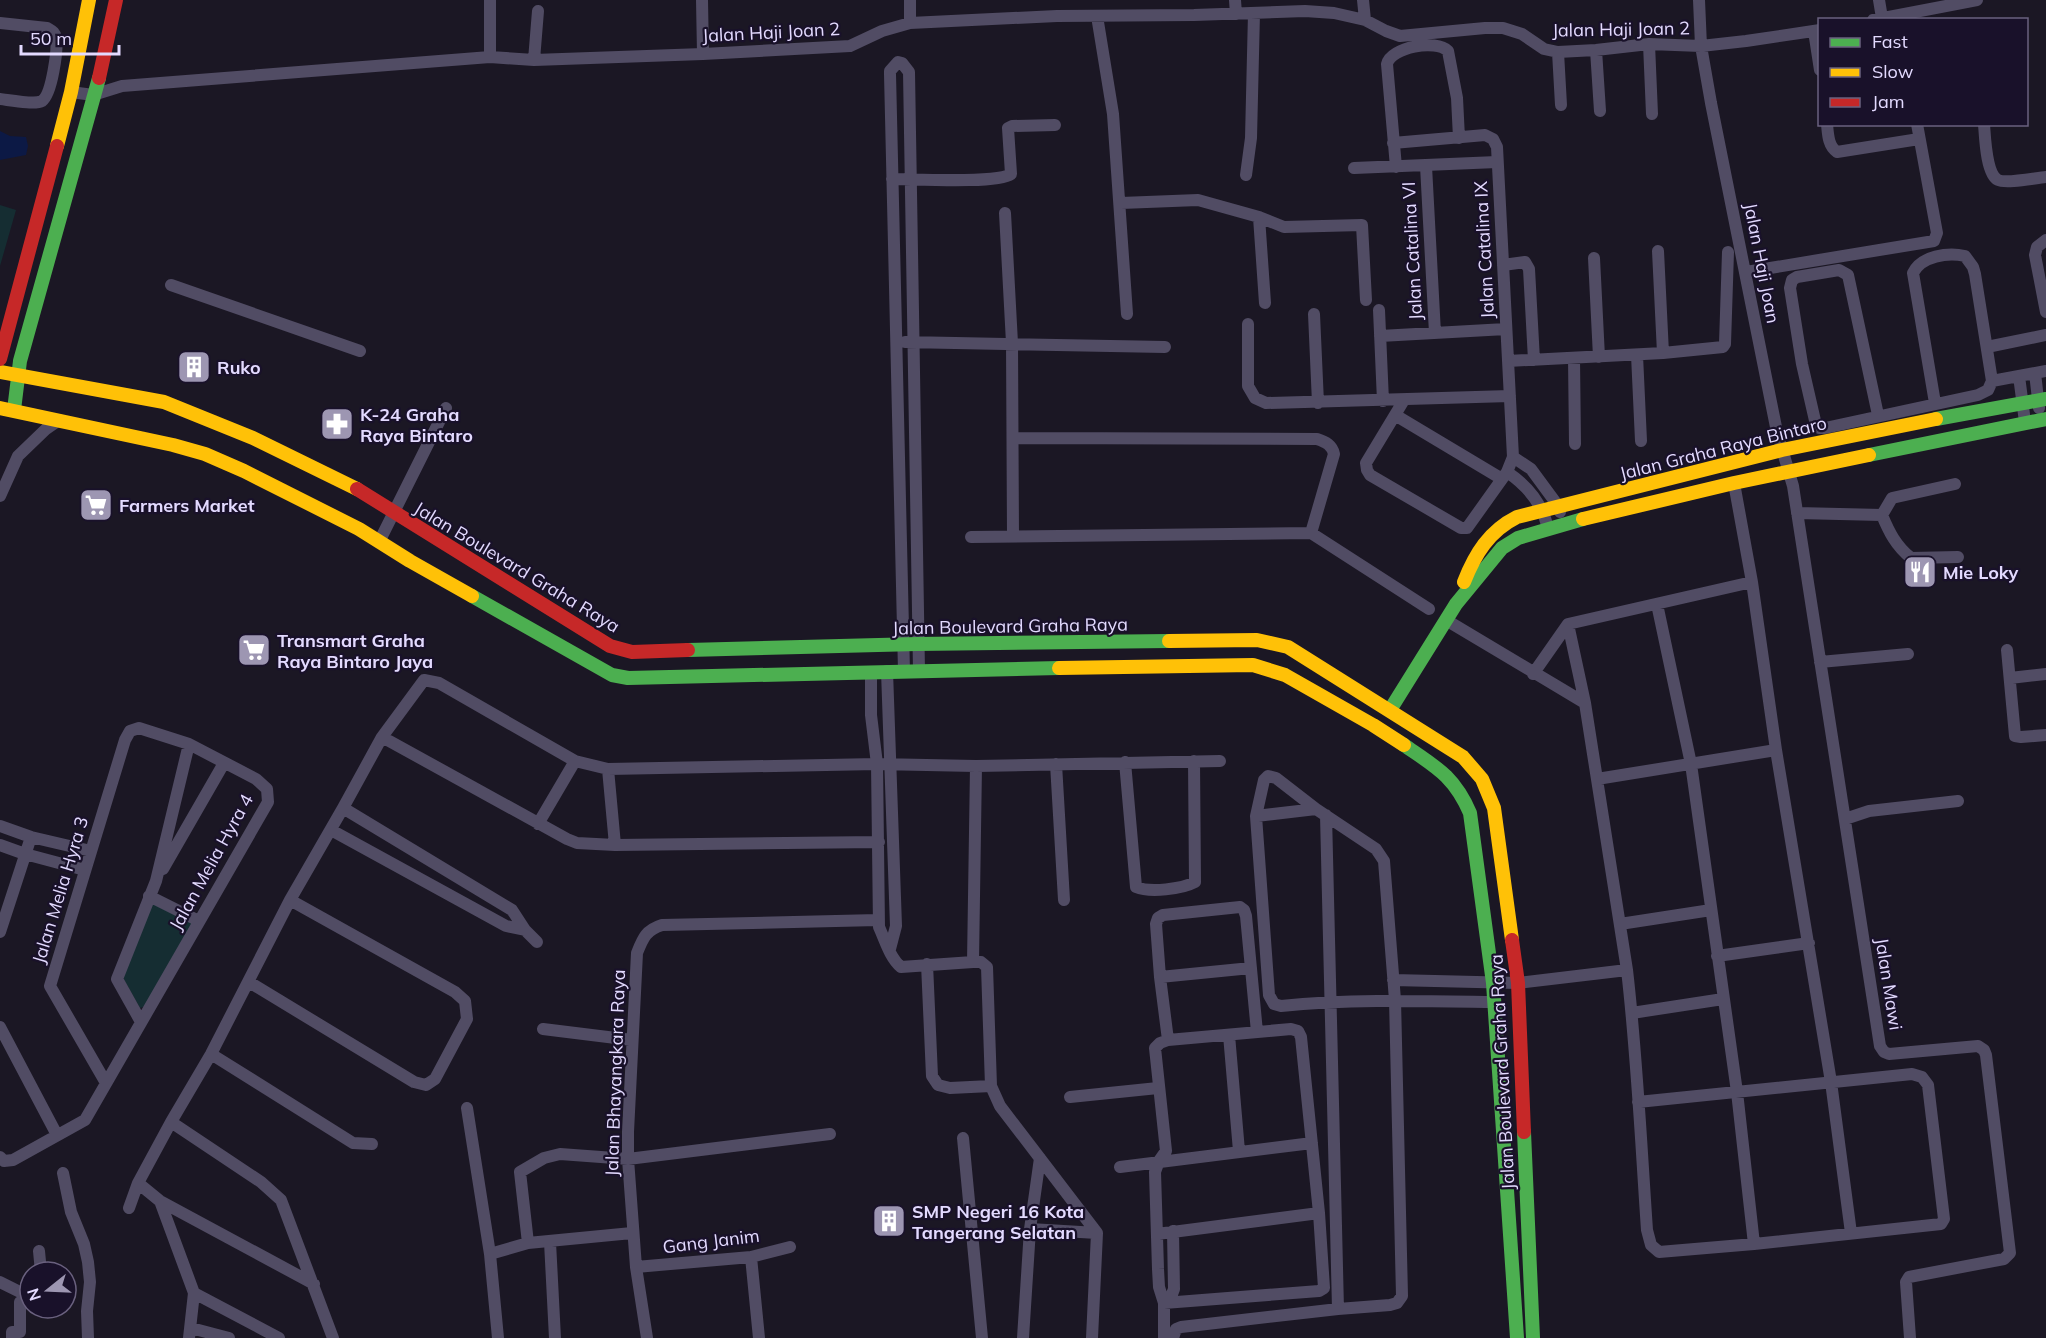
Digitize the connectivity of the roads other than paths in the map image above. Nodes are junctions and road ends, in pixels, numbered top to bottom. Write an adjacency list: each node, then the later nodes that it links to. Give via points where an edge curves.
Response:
1 (89, 0): 29 (main road)
2 (116, 0): 30 (main road)
3 (490, 0): 27 (street)
4 (702, 0): 26 (street)
5 (910, 0): 20 (street)
6 (1235, 0): 14 (street)
7 (1363, 0): 18 (street)
8 (1699, 0): 23 (street, Jalan Haji Joan)
9 (1879, 0): 17 (street)
10 (1977, 0): 11 (street)
11 (1953, 2): 16 (street)
12 (538, 11): 28 (street)
13 (1254, 13): 14 (street, Jalan Haji Joan 2); 18 (street, Jalan Haji Joan 2, via 1334,13); 46 (street, via 1251,138)
14 (1236, 14): 15 (street, Jalan Haji Joan 2)
15 (1097, 16): 20 (street, Jalan Haji Joan 2); 50 (street, via 1113,114)
16 (1898, 17)
17 (1877, 18)
18 (1365, 20): 25 (street, Jalan Haji Joan 2, via 1400,36 1503,28)
19 (0, 23): 31 (street, via 47,28 57,40 54,70 42,101)
20 (910, 23): 26 (street, Jalan Haji Joan 2, via 850,46)
21 (1817, 30): 23 (street, Jalan Haji Joan 2)
22 (1649, 44): 23 (street, Jalan Haji Joan 2); 24 (street, Jalan Haji Joan 2); 34 (street)
23 (1701, 46): 58 (street, Jalan Haji Joan)
24 (1596, 50): 25 (street, Jalan Haji Joan 2); 33 (street)
25 (1558, 52): 32 (street)
26 (703, 54): 28 (street, Jalan Haji Joan 2)
27 (490, 57): 28 (street, Jalan Haji Joan 2); 30 (street, Jalan Haji Joan 2, via 122,86)
28 (534, 60)
29 (71, 92): 30 (street, Jalan Haji Joan 2); 81 (main road)
30 (93, 94): 86 (main road)
31 (0, 99)
32 (1561, 105)
33 (1600, 111)
34 (1652, 114)
35 (1055, 125): 49 (street, via 1008,128 1011,174 1006,177)
36 (1827, 126): 40 (street, via 1830,144 1837,152)
37 (1917, 126): 40 (street)
38 (1984, 126): 47 (street, via 1994,177 2007,181)
39 (1459, 138): 41 (street); 41 (street, via 1450,55 1441,46 1421,46 1399,51 1388,59); 42 (street, Jalan Catalina IX, via 1485,135 1493,139)
40 (1919, 139): 58 (street, via 1937,233 1934,241)
41 (1393, 143): 44 (street)
42 (1497, 162): 43 (street); 57 (street, Jalan Catalina IX)
43 (1426, 166): 44 (street); 68 (street, Jalan Catalina VI)
44 (1396, 167): 45 (street)
45 (1354, 168)
46 (1246, 176)
47 (2046, 177)
48 (892, 178): 49 (street); 49 (street, via 890,71 898,62 909,72); 72 (street)
49 (910, 179): 71 (street)
50 (1121, 203): 52 (street, via 1198,200); 64 (street)
51 (1005, 213): 73 (street)
52 (1259, 217): 60 (street, via 1284,227 1362,225); 61 (street)
53 (2042, 243): 63 (street, via 2035,255)
54 (1658, 251): 77 (street)
55 (1728, 252): 77 (street, via 1725,344)
56 (1594, 258): 79 (street)
57 (1503, 265): 67 (street, Jalan Catalina IX); 82 (street, via 1525,262 1529,269)
58 (1746, 272): 107 (street, Jalan Haji Joan)
59 (171, 285): 76 (street)
60 (1366, 300)
61 (1265, 303)
62 (1379, 310): 70 (street)
63 (2046, 312)
64 (1127, 314)
65 (1314, 315): 94 (street)
66 (1248, 324): 94 (street, via 1248,386 1255,398 1266,403)
67 (1506, 329): 68 (street); 83 (street, Jalan Catalina IX)
68 (1435, 333): 70 (street)
69 (2046, 335): 75 (street)
70 (1380, 336): 92 (street)
71 (913, 341): 72 (street); 73 (street); 133 (street)
72 (896, 343): 134 (street)
73 (1012, 343): 74 (street); 104 (street)
74 (1165, 347)
75 (1987, 347): 88 (street); 95 (street, via 1975,274 1965,256 1932,258 1916,266 1913,280)
76 (360, 351)
77 (1663, 353): 78 (street)
78 (1637, 355): 79 (street); 105 (street)
79 (1599, 357): 80 (street)
80 (1574, 358): 82 (street); 106 (street)
81 (0, 359)
82 (1534, 360): 83 (street)
83 (1508, 361): 89 (street, Jalan Catalina IX)
84 (0, 372): 86 (main road, Jalan Boulevard Graha Raya)
85 (2040, 372): 87 (street); 91 (street)
86 (19, 376): 98 (main road); 118 (main road, Jalan Boulevard Graha Raya, via 164,402 253,438 351,486)
87 (2019, 376): 88 (street); 93 (street)
88 (1992, 381): 95 (street, via 1983,393)
89 (1510, 396): 90 (street); 108 (street, Jalan Catalina IX)
90 (1404, 400): 92 (street); 99 (street)
91 (2042, 400): 93 (main road, Jalan Graha Raya Bintaro); 101 (street)
92 (1383, 401): 94 (street)
93 (2022, 402): 103 (street); 107 (main road, Jalan Graha Raya Bintaro)
94 (1318, 403)
95 (1935, 403): 100 (street)
96 (0, 408): 98 (main road, Jalan Boulevard Graha Raya)
97 (446, 408): 118 (street)
98 (14, 411): 102 (main road, Jalan Boulevard Graha Raya)
99 (1395, 415): 110 (street); 110 (street, via 1366,463 1366,470 1462,528 1467,527)
100 (1878, 415): 100 (street, via 1825,428 1816,425 1802,364 1792,280 1839,270 1848,275)
101 (2043, 419): 103 (main road, Jalan Graha Raya Bintaro)
102 (59, 420): 114 (street, via 18,456); 125 (main road, Jalan Boulevard Graha Raya, via 205,454)
103 (2025, 422): 109 (main road, Jalan Graha Raya Bintaro)
104 (1014, 438): 122 (street, via 1317,439 1329,444 1334,454); 123 (street)
105 (1641, 441)
106 (1575, 444)
107 (1782, 450): 109 (street, Jalan Haji Joan); 115 (main road, Jalan Graha Raya Bintaro)
108 (1513, 457): 110 (street); 115 (street, via 1531,469)
109 (1788, 471): 111 (main road, Jalan Graha Raya Bintaro); 113 (street, Jalan Haji Joan)
110 (1504, 476): 116 (street, via 1522,482)
111 (1734, 483): 120 (main road, Jalan Graha Raya Bintaro); 127 (street)
112 (1954, 484): 119 (street, via 1892,498)
113 (1792, 486): 117 (street, Jalan Mawi)
114 (0, 496)
115 (1559, 507): 116 (main road, Jalan Graha Raya Bintaro); 120 (street)
116 (1544, 511): 121 (street); 128 (main road, Jalan Graha Raya Bintaro, via 1517,518 1491,535 1467,573)
117 (1797, 513): 119 (street); 137 (street, Jalan Mawi)
118 (394, 514): 125 (street); 134 (main road, Jalan Boulevard Graha Raya, via 621,650)
119 (1882, 514): 126 (street, via 1900,550 1911,558)
120 (1563, 524): 121 (main road, Jalan Graha Raya Bintaro)
121 (1548, 528): 128 (main road, Jalan Graha Raya Bintaro, via 1502,548)
122 (1311, 533): 123 (street); 130 (street)
123 (1013, 536): 124 (street)
124 (971, 537)
125 (379, 542): 141 (main road, Jalan Boulevard Graha Raya, via 612,675 627,678)
126 (1958, 557)
127 (1752, 582): 129 (street); 151 (street)
128 (1456, 604): 131 (main road, Jalan Graha Raya Bintaro)
129 (1657, 604): 132 (street); 160 (street)
130 (1429, 609)
131 (1446, 620): 142 (street); 146 (main road, Jalan Graha Raya Bintaro)
132 (1568, 624): 142 (street); 145 (street)
133 (917, 644): 134 (main road, Jalan Boulevard Graha Raya); 138 (street); 146 (main road, Jalan Boulevard Graha Raya, via 1257,640 1288,647)
134 (902, 645): 140 (street)
135 (2007, 650): 144 (street)
136 (1908, 654): 137 (street)
137 (1820, 662): 168 (street, Jalan Mawi)
138 (919, 670): 140 (main road, Jalan Boulevard Graha Raya); 201 (main road, Jalan Boulevard Graha Raya, via 1253,665 1285,675 1373,725 1431,764 1462,795 1470,813)
139 (887, 671): 140 (main road, Jalan Boulevard Graha Raya); 141 (main road, Jalan Boulevard Graha Raya); 158 (street)
140 (904, 671)
141 (871, 672): 157 (street)
142 (1533, 674): 145 (street)
143 (2046, 674): 144 (street)
144 (2010, 678): 148 (street, via 2015,735)
145 (1585, 703): 163 (street)
146 (1390, 710): 200 (main road, Jalan Boulevard Graha Raya, via 1463,757 1489,793)
147 (130, 732): 150 (street, Jalan Melia Hyra 4, via 139,728); 176 (street, Jalan Melia Hyra 3)
148 (2046, 735)
149 (382, 737): 152 (street, via 424,680 439,683); 165 (street); 169 (street)
150 (189, 744): 156 (street, Jalan Melia Hyra 4); 179 (street)
151 (1776, 750): 160 (street); 190 (street)
152 (575, 761): 162 (street); 169 (street)
153 (1194, 761): 154 (street); 155 (street); 155 (street, via 1195,882 1185,887 1143,890 1136,887)
154 (1220, 761)
155 (1125, 762): 159 (street)
156 (224, 763): 179 (street); 185 (street, Jalan Melia Hyra 4, via 256,779 267,789 268,802)
157 (877, 764): 158 (street); 162 (street); 173 (street)
158 (891, 764): 161 (street); 191 (street, via 896,926)
159 (1056, 764): 161 (street); 182 (street)
160 (1691, 764): 163 (street); 183 (street)
161 (976, 766): 193 (street)
162 (609, 769): 175 (street)
163 (1597, 780): 186 (street)
164 (1958, 801): 168 (street, via 1869,811)
165 (344, 808): 171 (street); 187 (street, via 512,910)
166 (1321, 812): 167 (street); 167 (street, via 1268,776); 198 (street, via 1376,849 1384,861); 204 (street)
167 (1256, 816): 204 (street, via 1269,994 1274,1004 1281,1006)
168 (1845, 819): 281 (street, Jalan Mawi, via 1880,1046 1889,1054 1978,1046 1986,1055 2010,1255 1909,1277 1906,1282)
169 (538, 824): 175 (street, via 577,843)
170 (0, 826): 172 (street)
171 (331, 830): 181 (street); 187 (street, via 506,926)
172 (31, 837): 176 (street); 177 (street)
173 (879, 842): 175 (street); 184 (street)
174 (0, 845): 177 (street)
175 (615, 845)
176 (91, 852): 178 (street, Jalan Melia Hyra 3)
177 (25, 854): 178 (street); 188 (street)
178 (85, 870): 216 (street, Jalan Melia Hyra 3, via 50,986)
179 (156, 881): 180 (street)
180 (149, 896): 185 (street); 207 (street, via 117,979)
181 (290, 900): 199 (street); 199 (street, via 456,992 465,1001 467,1018 435,1079 426,1084 414,1082)
182 (1064, 900)
183 (1711, 910): 186 (street); 192 (street)
184 (878, 920): 191 (street); 212 (street, Jalan Bhayangkara Raya, via 650,928 637,953)
185 (199, 921): 207 (street, Jalan Melia Hyra 4)
186 (1620, 924): 196 (street)
187 (525, 930): 189 (street)
188 (0, 932)
189 (537, 942)
190 (1809, 943): 192 (street); 215 (street)
191 (890, 949): 194 (street, via 901,967)
192 (1717, 956): 202 (street)
193 (972, 962): 194 (street); 217 (street, via 987,967)
194 (927, 964): 217 (street, via 932,1076 938,1084 950,1088)
195 (1251, 968): 197 (street); 197 (street, via 1246,916 1240,907 1158,918); 210 (street)
196 (1627, 970): 200 (street); 206 (street)
197 (1160, 977): 213 (street)
198 (1393, 980): 201 (street); 203 (street)
199 (249, 981): 214 (street)
200 (1518, 982): 201 (street); 280 (main road, Jalan Boulevard Graha Raya)
201 (1493, 983): 205 (main road, Jalan Boulevard Graha Raya)
202 (1723, 999): 206 (street); 219 (street)
203 (1395, 1000): 204 (street); 205 (street); 262 (street, via 1402,1296 1398,1303)
204 (1330, 1001): 262 (street)
205 (1494, 1002): 279 (main road, Jalan Boulevard Graha Raya)
206 (1632, 1013): 221 (street)
207 (141, 1022): 216 (street, Jalan Melia Hyra 4)
208 (0, 1027): 225 (street)
209 (543, 1029): 212 (street)
210 (1257, 1032): 211 (street); 227 (street, via 1291,1029 1301,1037)
211 (1229, 1035): 213 (street); 229 (street)
212 (632, 1040): 232 (street, Jalan Bhayangkara Raya)
213 (1168, 1040): 218 (street, via 1155,1048)
214 (211, 1054): 223 (street); 228 (street, via 353,1143)
215 (1831, 1082): 219 (street); 244 (street); 244 (street, via 1912,1074 1922,1077 1928,1085 1944,1219 1941,1224)
216 (106, 1083): 225 (street, Jalan Melia Hyra 4, via 85,1120)
217 (991, 1086): 231 (street, via 1000,1106)
218 (1158, 1088): 220 (street); 233 (street, via 1166,1151)
219 (1737, 1092): 221 (street); 248 (street)
220 (1070, 1097)
221 (1638, 1102): 248 (street, via 1651,1245 1659,1252)
222 (467, 1108): 251 (street)
223 (171, 1122): 236 (street); 258 (street, via 261,1182 281,1200)
224 (830, 1134): 232 (street)
225 (57, 1136): 230 (street, Jalan Melia Hyra 4, via 13,1160)
226 (963, 1138): 274 (street)
227 (1312, 1143): 229 (street); 239 (street)
228 (372, 1144)
229 (1239, 1151): 233 (street)
230 (0, 1158)
231 (1040, 1158): 240 (street); 243 (street)
232 (628, 1159): 242 (street, Jalan Bhayangkara Raya); 247 (street, via 560,1154 520,1172)
233 (1159, 1161): 234 (street); 245 (street, via 1155,1172)
234 (1120, 1167)
235 (63, 1173): 266 (street, via 88,1262)
236 (138, 1183): 237 (street); 238 (street)
237 (160, 1201): 258 (street); 260 (street)
238 (129, 1208)
239 (1319, 1213): 241 (street); 261 (street, via 1324,1288 1319,1291)
240 (1030, 1229): 243 (street); 275 (street)
241 (1173, 1231): 245 (street); 255 (street)
242 (632, 1233): 246 (street); 254 (street, Jalan Bhayangkara Raya)
243 (1097, 1233): 276 (street)
244 (1851, 1233): 248 (street)
245 (1157, 1234): 256 (street)
246 (550, 1242): 247 (street); 271 (street)
247 (528, 1243): 251 (street)
248 (1754, 1244)
249 (790, 1247): 252 (street, Gang Janim)
250 (39, 1251): 253 (street)
251 (490, 1254): 270 (street)
252 (751, 1257): 254 (street, Gang Janim); 273 (street)
253 (40, 1260)
254 (636, 1267): 272 (street, Jalan Bhayangkara Raya)
255 (1174, 1268): 256 (street); 261 (street, via 1174,1289)
256 (1158, 1269): 261 (street, via 1159,1287)
257 (0, 1282): 259 (street)
258 (314, 1284): 269 (street)
259 (18, 1291)
260 (194, 1293): 264 (street); 268 (street)
261 (1166, 1302): 277 (street)
262 (1338, 1309): 278 (street, via 1181,1327)
263 (20, 1320): 265 (street, via 20,1332 12,1332)
264 (190, 1333): 267 (street)
265 (12, 1338)
266 (88, 1338)
267 (229, 1338)
268 (279, 1338)
269 (333, 1338)
270 (498, 1338)
271 (555, 1338)
272 (647, 1338)
273 (759, 1338)
274 (982, 1338)
275 (1023, 1338)
276 (1092, 1338)
277 (1164, 1338)
278 (1173, 1338)
279 (1517, 1338)
280 (1533, 1338)
281 (1910, 1338)

